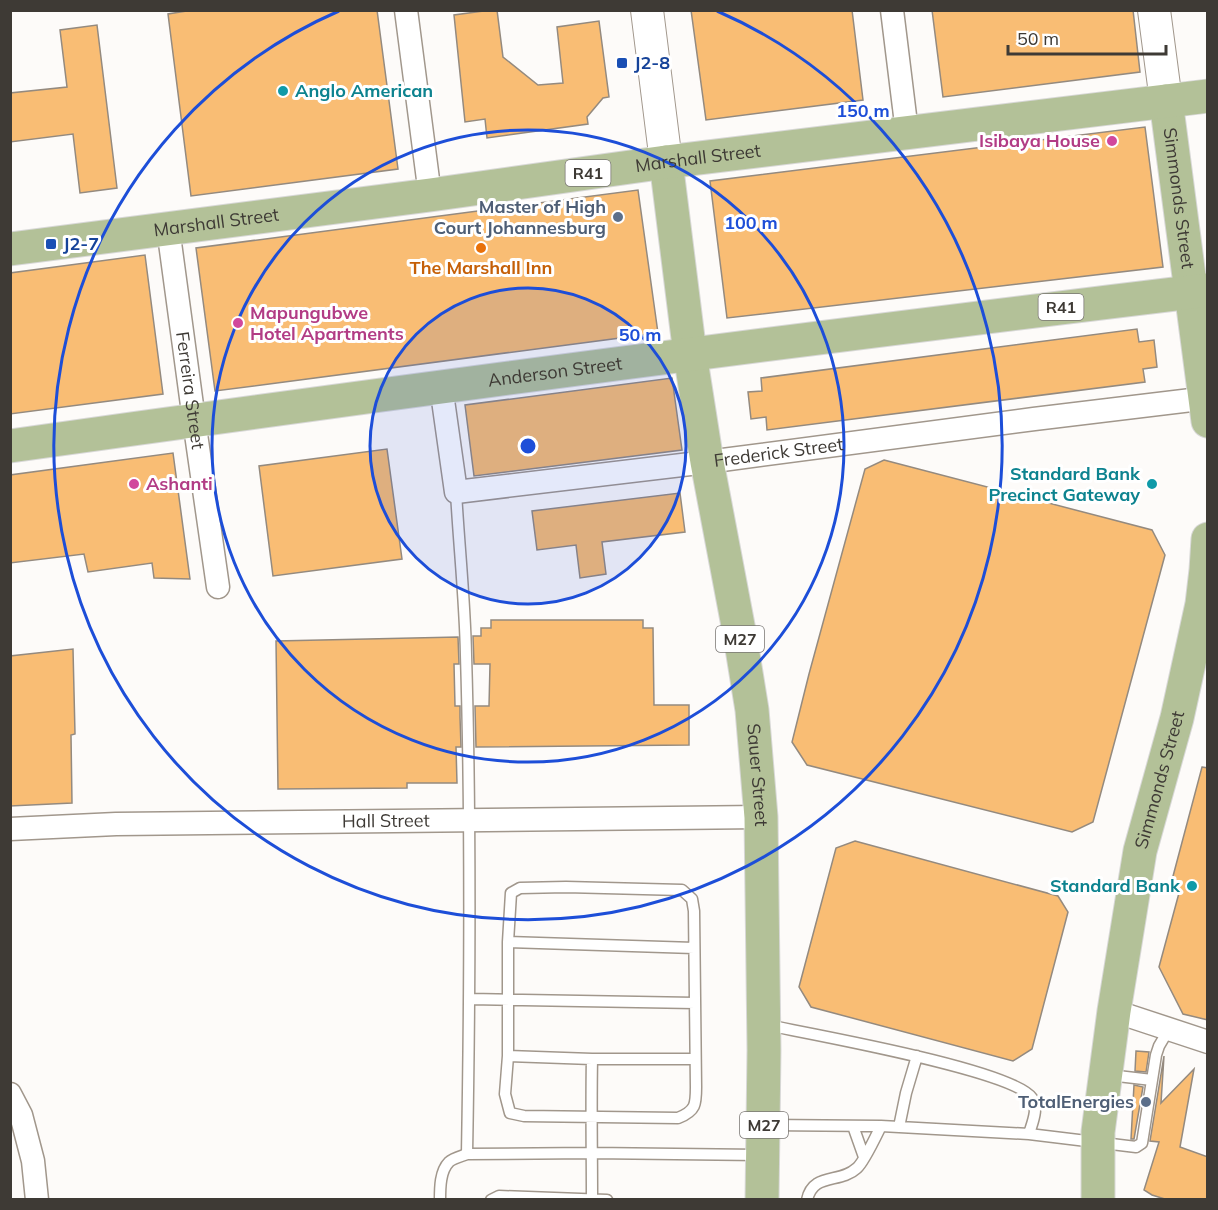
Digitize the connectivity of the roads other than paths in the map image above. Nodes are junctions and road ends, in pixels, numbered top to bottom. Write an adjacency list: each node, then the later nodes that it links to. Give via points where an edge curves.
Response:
1 (406, 10): 9 (street)
2 (648, 10): 8 (main road, M27)
3 (892, 10): 7 (street)
4 (1154, 10): 6 (main road, Simmonds Street)
5 (1208, 96): 6 (main road, Marshall Street)
6 (1166, 101): 7 (main road, Marshall Street / R41); 12 (main road, Simmonds Street)
7 (907, 132): 8 (main road, Marshall Street / R41)
8 (666, 162): 9 (main road, Marshall Street / R41); 13 (main road, M27)
9 (430, 195): 10 (main road, Marshall Street / R41)
10 (168, 228): 11 (main road, Marshall Street / R41); 16 (street, Ferreira Street)
11 (10, 249)
12 (1200, 291): 13 (main road, Anderson Street / R41); 15 (main road, Simmonds Street)
13 (690, 354): 14 (main road, Anderson Street / R41); 18 (main road, Sauer Street / M27)
14 (441, 386): 16 (main road, Anderson Street / R41); 19 (street)
15 (1207, 406): 18 (street, Frederick Street, via 1034,419)
16 (194, 420): 17 (main road, Anderson Street / R41); 21 (street, Ferreira Street)
17 (10, 446)
18 (707, 462): 19 (street, Frederick Street); 22 (main road, Sauer Street / M27, via 752,710)
19 (456, 492): 23 (lane, via 466,654)
20 (1208, 539): 30 (main road, Simmonds Street, via 1202,604 1177,718 1140,851)
21 (218, 587)
22 (761, 818): 23 (street, Hall Street); 31 (main road, Sauer Street / M27)
23 (469, 820): 24 (street, Hall Street); 27 (lane)
24 (11, 829)
25 (507, 942): 26 (lane); 26 (lane, via 511,893 520,888 682,890 692,899); 28 (lane)
26 (694, 948): 29 (lane)
27 (470, 999): 28 (lane); 49 (lane)
28 (508, 1000): 29 (lane); 34 (lane)
29 (694, 1003): 37 (lane)
30 (1114, 1011): 32 (street); 38 (main road, Simmonds Street)
31 (764, 1024): 35 (lane); 46 (main road, Sauer Street / M27)
32 (1169, 1029): 33 (street); 39 (lane, via 1158,1050)
33 (1208, 1042)
34 (507, 1056): 36 (lane); 41 (lane, via 505,1094 510,1113)
35 (916, 1056): 44 (lane); 45 (lane, via 1024,1090 1036,1107)
36 (592, 1059): 37 (lane); 41 (lane)
37 (695, 1059): 41 (lane, via 696,1099 688,1114 678,1118)
38 (1106, 1074): 39 (lane); 47 (main road, Simmonds Street)
39 (1152, 1080): 47 (lane, via 1141,1145)
40 (10, 1094): 53 (street, via 21,1115 33,1161)
41 (591, 1117): 48 (lane)
42 (853, 1126): 43 (lane); 46 (lane); 50 (lane)
43 (882, 1126): 44 (lane); 50 (lane)
44 (900, 1127): 45 (lane)
45 (1029, 1134): 47 (lane)
46 (763, 1140): 48 (lane); 57 (main road, Sauer Street / M27)
47 (1098, 1143): 51 (main road, Simmonds Street)
48 (592, 1153): 49 (lane); 52 (lane)
49 (467, 1154): 54 (lane, via 450,1161 443,1171)
50 (864, 1157): 58 (lane, via 850,1173 811,1188)
51 (1105, 1197)
52 (592, 1199): 55 (lane, via 499,1196); 56 (lane)
53 (37, 1200)
54 (440, 1200)
55 (491, 1200)
56 (607, 1200)
57 (762, 1200)
58 (807, 1200)

